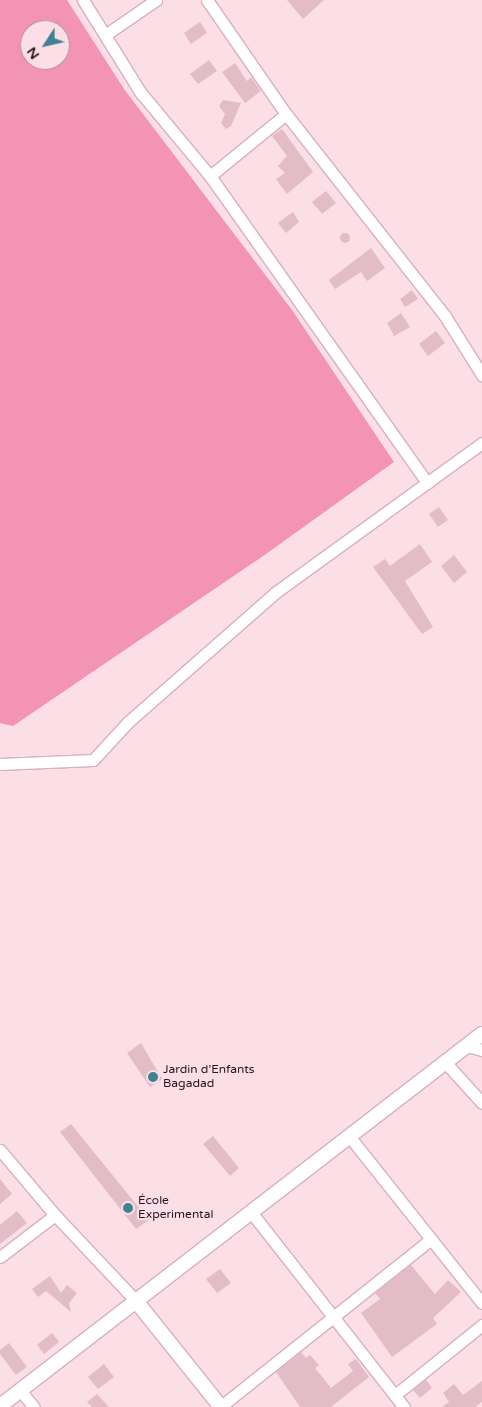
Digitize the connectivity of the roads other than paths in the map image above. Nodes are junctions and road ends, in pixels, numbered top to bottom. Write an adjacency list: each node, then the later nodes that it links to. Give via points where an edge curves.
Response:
1 (83, 0): 4 (street)
2 (156, 0): 4 (street)
3 (207, 0): 5 (street)
4 (105, 35): 6 (street, via 141,93)
5 (286, 114): 6 (street); 7 (street, via 446,316)
6 (210, 176): 9 (street)
7 (482, 374)
8 (482, 443): 9 (street)
9 (427, 483): 10 (street, via 276,592 128,722 93,760)
10 (0, 764)
11 (482, 1034): 12 (street)
12 (467, 1046): 13 (street); 14 (street)
13 (482, 1050)
14 (445, 1062): 15 (street); 16 (street)
15 (482, 1104)
16 (349, 1136): 18 (street); 20 (street)
17 (0, 1150): 19 (street)
18 (252, 1212): 22 (street); 24 (street)
19 (55, 1215): 21 (street); 22 (street)
20 (431, 1239): 23 (street); 24 (street)
21 (0, 1257)
22 (136, 1301): 26 (street); 30 (street)
23 (482, 1304)
24 (334, 1317): 27 (street); 30 (street)
25 (482, 1325): 27 (street)
26 (20, 1390): 28 (street); 29 (street)
27 (395, 1395): 31 (street)
28 (0, 1406)
29 (34, 1407)
30 (220, 1407)
31 (404, 1407)

